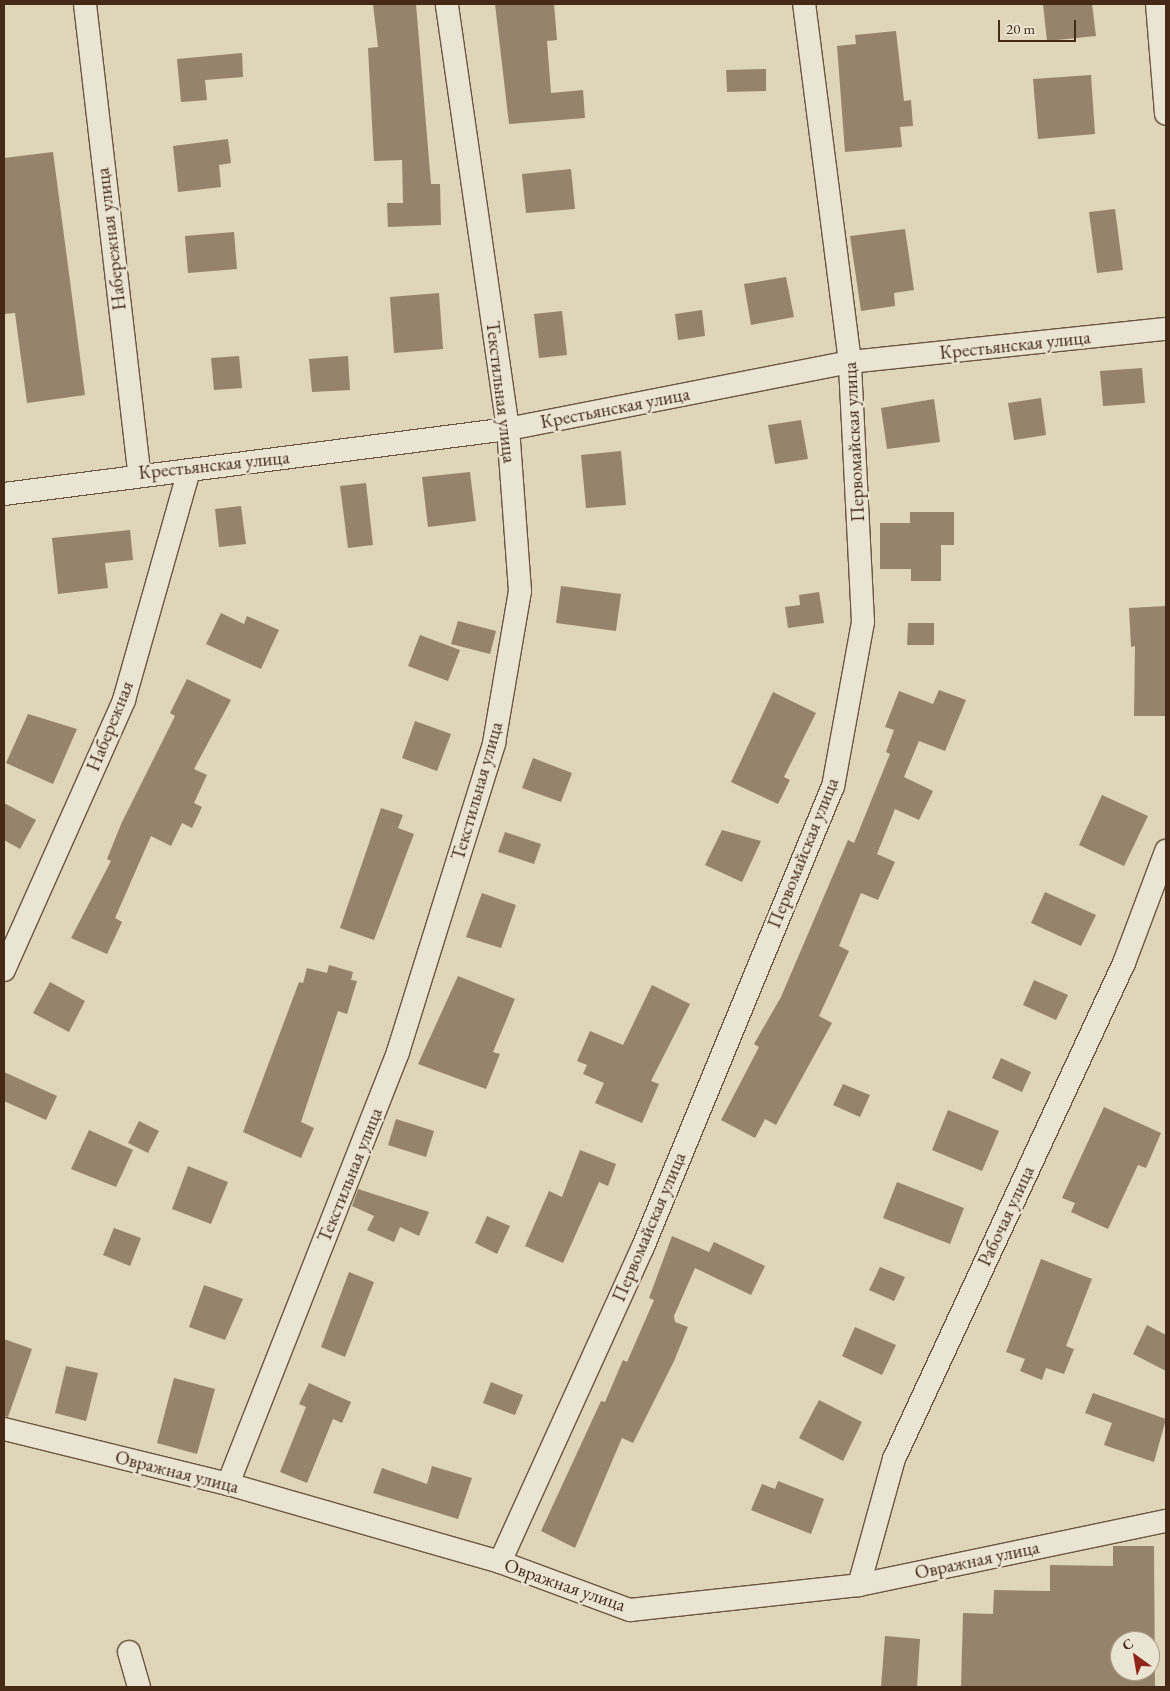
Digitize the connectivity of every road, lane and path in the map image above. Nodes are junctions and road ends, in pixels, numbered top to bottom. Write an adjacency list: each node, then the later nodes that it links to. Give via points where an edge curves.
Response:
1 (86, 4): 10 (street, Набережная улица)
2 (447, 4): 8 (street, Текстильная улица)
3 (804, 4): 7 (street, Первомайская улица)
4 (1157, 4): 5 (street)
5 (1166, 114)
6 (1166, 329): 7 (street, Крестьянская улица)
7 (850, 362): 8 (street, Крестьянская улица); 17 (street, Первомайская улица, via 864,622 833,787 643,1247)
8 (508, 429): 9 (street, Крестьянская улица); 15 (street, Текстильная улица, via 520,590 494,743 398,1052)
9 (189, 471): 10 (street, Крестьянская улица); 13 (street, Набережная, via 124,700)
10 (138, 473): 11 (street, Крестьянская улица)
11 (4, 494)
12 (1166, 851): 18 (street, Рабочая улица, via 1124,963 894,1459)
13 (4, 970)
14 (4, 1430): 15 (street, Овражная улица)
15 (228, 1484): 17 (street, Овражная улица)
16 (1166, 1521): 18 (street, Овражная улица)
17 (500, 1562): 18 (street, Овражная улица, via 630,1610)
18 (859, 1585)
19 (129, 1652): 20 (street)
20 (139, 1687)

